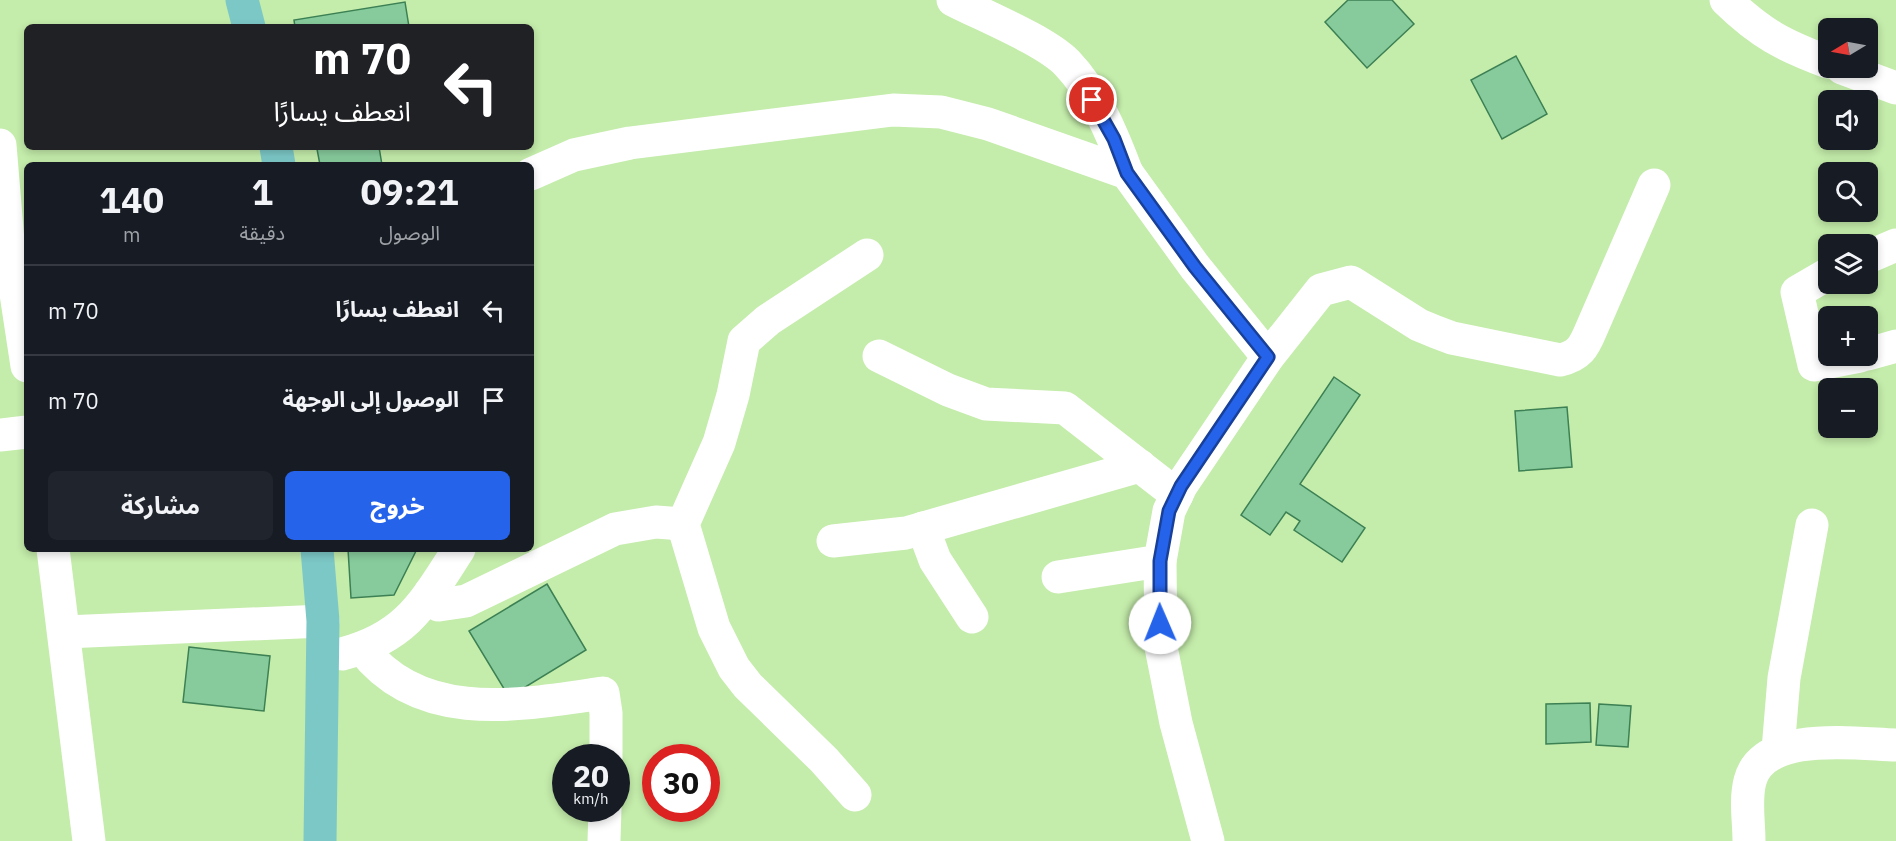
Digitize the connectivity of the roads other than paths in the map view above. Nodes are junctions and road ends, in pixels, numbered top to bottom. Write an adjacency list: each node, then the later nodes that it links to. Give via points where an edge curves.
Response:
1 (242, 0): 4 (main road)
2 (954, 0): 10 (street, via 1046,47 1067,63 1103,119)
3 (1726, 0): 5 (street, via 1768,36)
4 (248, 24)
5 (1818, 58)
6 (1869, 78): 7 (street)
7 (1896, 88)
8 (0, 145): 16 (street, via 8,241)
9 (534, 173): 10 (street, via 574,156 630,143 893,110 941,112 988,124)
10 (1127, 173): 20 (street, via 1195,267)
11 (1654, 185): 20 (street, via 1583,348 1574,357 1560,360 1452,338 1419,325 1351,282 1321,290)
12 (1896, 245): 13 (street)
13 (1878, 253)
14 (867, 255): 26 (street, via 768,320 744,341 719,443)
15 (1818, 280): 21 (street, via 1797,292 1814,364)
16 (24, 346)
17 (1896, 346): 18 (street)
18 (1878, 351)
19 (879, 356): 24 (street, via 986,404 1065,408)
20 (1268, 357): 25 (street)
21 (1818, 363)
22 (24, 432): 23 (street)
23 (0, 435)
24 (1140, 466): 25 (street); 28 (street)
25 (1177, 495): 33 (street, via 1169,511)
26 (683, 524): 35 (street, via 645,523 615,530 466,601 439,605); 44 (street, via 714,628 734,668)
27 (1812, 525): 43 (street, via 1784,678)
28 (923, 528): 29 (street, via 897,535); 36 (street, via 934,560)
29 (833, 541)
30 (53, 552): 38 (street)
31 (317, 552): 37 (main road)
32 (457, 552): 35 (street)
33 (1160, 561): 34 (street); 49 (street, via 1161,647 1167,686)
34 (1058, 577)
35 (430, 593): 39 (street, via 399,629)
36 (972, 616)
37 (323, 621): 38 (street); 40 (main road)
38 (65, 632): 46 (street)
39 (362, 648): 40 (street); 41 (street, via 382,673 445,701 514,705 603,693)
40 (322, 659): 47 (main road)
41 (606, 744)
42 (1896, 746): 43 (street, via 1803,744)
43 (1778, 750): 50 (street, via 1762,760 1750,779)
44 (855, 795)
45 (605, 822): 48 (street)
46 (89, 841)
47 (320, 841)
48 (604, 841)
49 (1208, 841)
50 (1749, 841)

